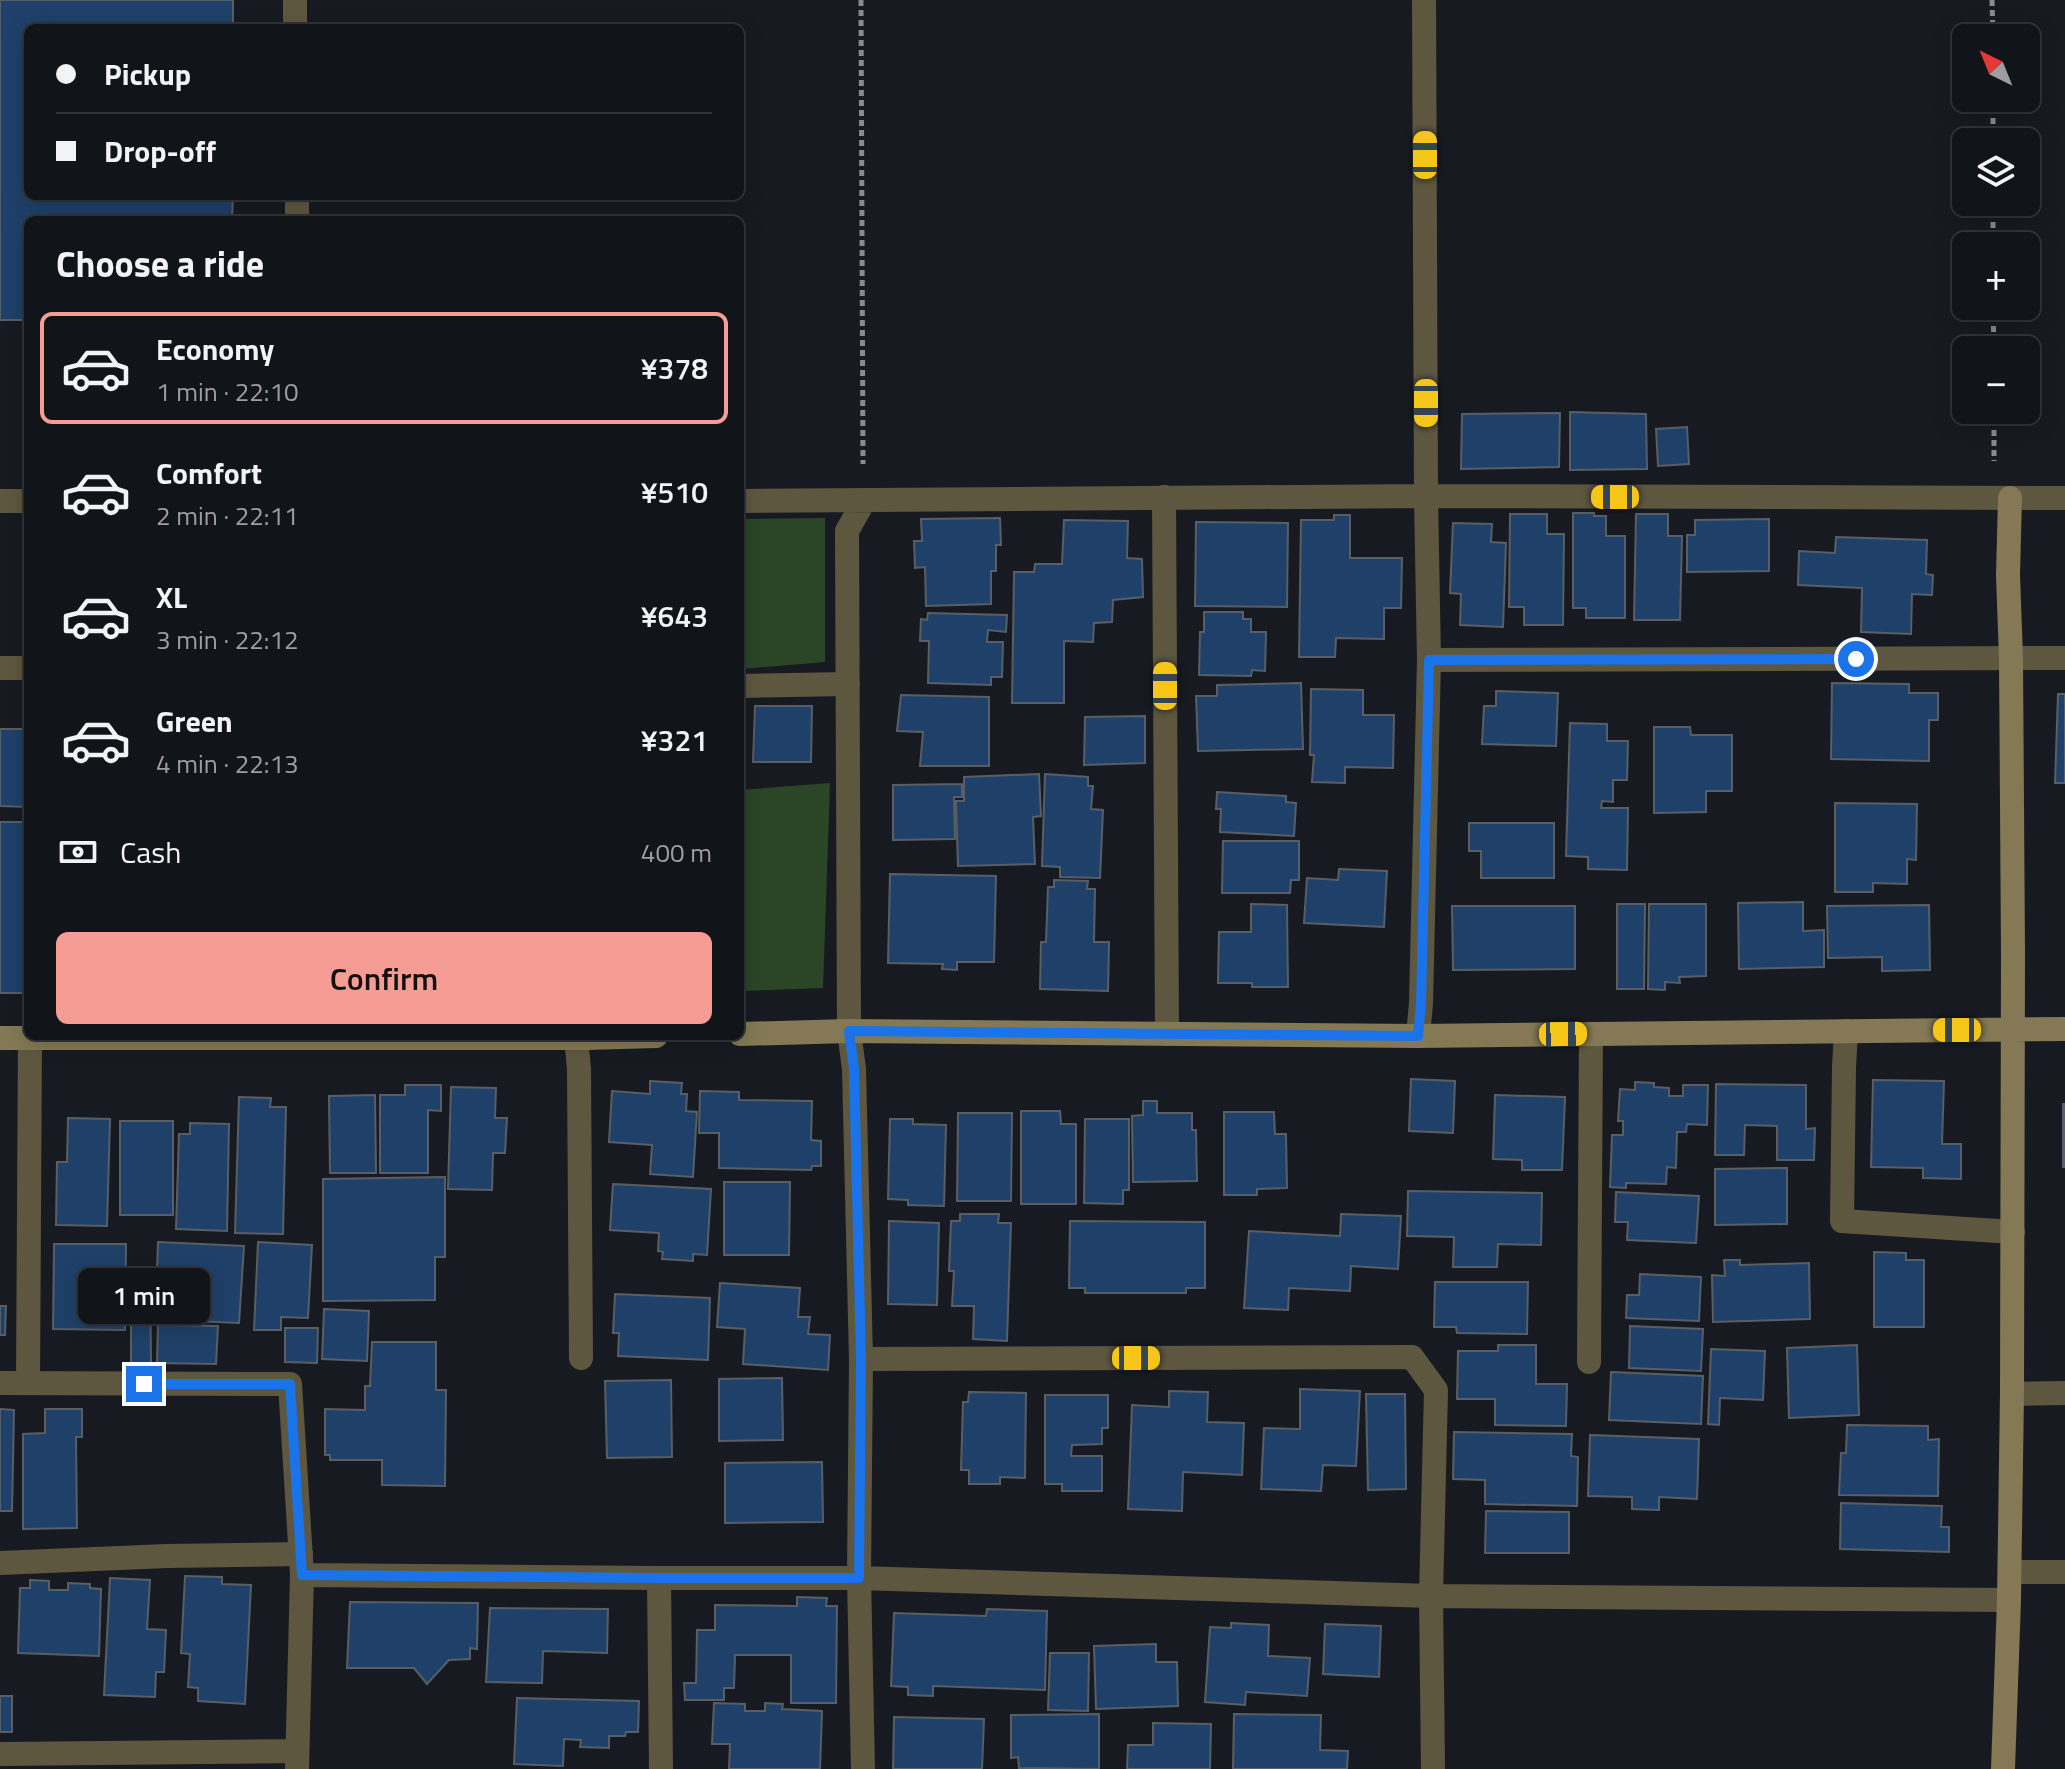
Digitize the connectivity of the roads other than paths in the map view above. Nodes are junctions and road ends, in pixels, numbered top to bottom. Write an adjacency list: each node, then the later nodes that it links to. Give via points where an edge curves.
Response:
1 (295, 0): 3 (street)
2 (1424, 0): 4 (street)
3 (295, 24)
4 (1426, 496): 5 (street); 6 (street); 14 (street)
5 (1164, 497): 11 (street); 24 (street)
6 (2002, 498): 7 (street); 12 (street)
7 (2065, 498)
8 (0, 501): 9 (street)
9 (24, 501)
10 (744, 501): 11 (street)
11 (864, 501): 17 (street, via 847,531)
12 (2011, 658): 13 (street); 14 (street); 19 (street)
13 (2065, 658)
14 (1429, 660): 26 (street)
15 (0, 668): 16 (street)
16 (24, 668)
17 (848, 684): 18 (street); 21 (street)
18 (744, 686)
19 (2013, 1029): 20 (street); 22 (street); 31 (street)
20 (2065, 1029)
21 (849, 1031): 23 (street); 24 (street); 33 (street)
22 (1846, 1031): 25 (street); 31 (street, via 1842,1221)
23 (744, 1034)
24 (1167, 1034): 26 (street)
25 (1591, 1034): 26 (street); 34 (street)
26 (1418, 1036)
27 (0, 1038): 28 (street)
28 (24, 1038)
29 (30, 1040): 36 (street)
30 (583, 1040): 32 (street)
31 (2013, 1232): 38 (street)
32 (581, 1358)
33 (861, 1359): 44 (street); 45 (street, via 1412,1357 1436,1390)
34 (1589, 1362)
35 (0, 1383): 36 (street)
36 (28, 1383): 40 (street, via 290,1384)
37 (2065, 1393): 38 (street)
38 (2012, 1394): 41 (street)
39 (0, 1563): 40 (street, via 167,1556)
40 (301, 1564): 43 (street); 48 (street)
41 (2010, 1572): 42 (street); 46 (street)
42 (2065, 1572)
43 (659, 1578): 44 (street); 49 (street)
44 (859, 1578): 45 (street); 50 (street)
45 (1431, 1596): 46 (street); 51 (street)
46 (2009, 1600): 52 (street)
47 (0, 1754): 48 (street)
48 (297, 1760)
49 (661, 1769)
50 (863, 1769)
51 (1433, 1769)
52 (2003, 1769)

